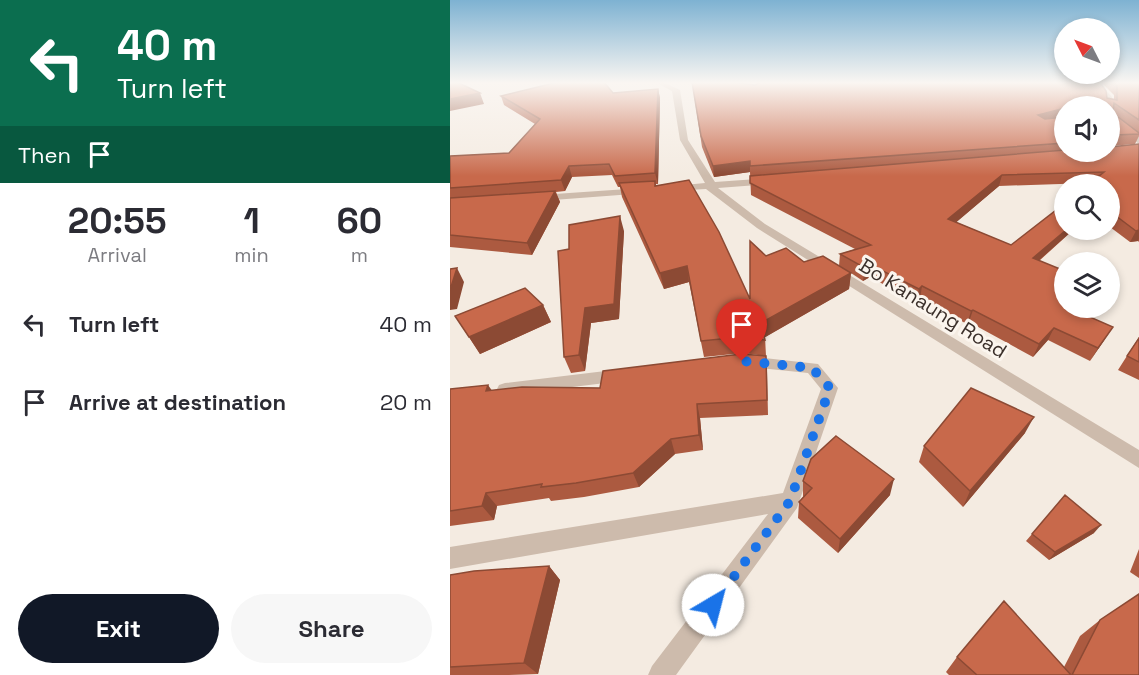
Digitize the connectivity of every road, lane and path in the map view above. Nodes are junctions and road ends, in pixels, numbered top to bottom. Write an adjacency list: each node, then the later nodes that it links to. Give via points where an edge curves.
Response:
1 (680, 114): 5 (street, Bo Kanaung Road, via 684,140)
2 (1120, 125): 3 (street)
3 (1139, 141)
4 (781, 180): 5 (street)
5 (710, 186): 7 (street); 12 (street, Bo Kanaung Road, via 761,226)
6 (649, 190): 8 (street)
7 (661, 190)
8 (532, 199)
9 (731, 363): 13 (street, via 812,368 830,388)
10 (637, 374): 11 (street)
11 (485, 392)
12 (1139, 460)
13 (790, 501): 14 (street); 15 (street)
14 (450, 558)
15 (661, 675)

